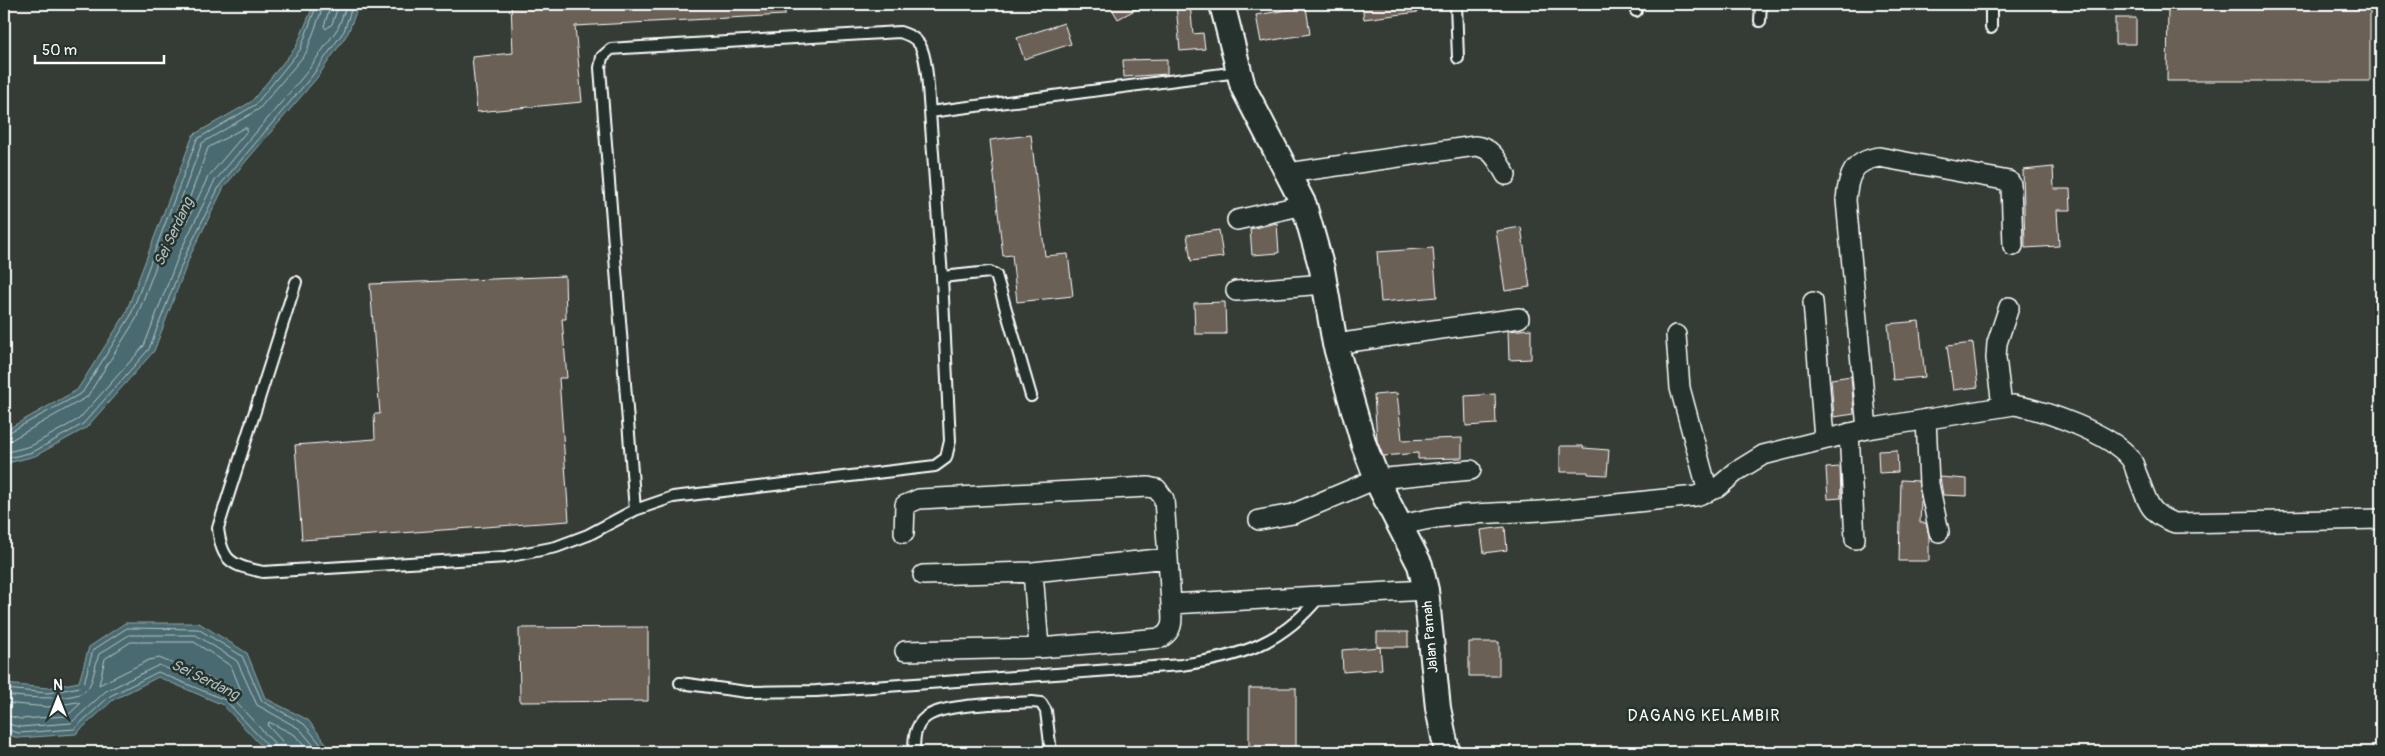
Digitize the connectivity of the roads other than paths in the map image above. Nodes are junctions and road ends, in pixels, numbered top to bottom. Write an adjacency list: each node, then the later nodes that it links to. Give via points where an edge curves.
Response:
1 (1222, 4): 8 (street, Jalan Pamah)
2 (1456, 4): 7 (lane)
3 (1761, 4): 5 (lane)
4 (1991, 4): 6 (lane)
5 (1760, 21)
6 (1991, 28)
7 (1458, 58)
8 (1238, 72): 9 (lane); 10 (street, Jalan Pamah, via 1255,113)
9 (930, 112): 15 (lane); 32 (lane, via 923,53 911,36 900,32 611,49 602,57 600,68)
10 (1288, 173): 11 (street, via 1475,146 1485,147 1494,153); 12 (street, Jalan Pamah)
11 (1506, 175)
12 (1304, 204): 13 (street); 17 (street, Jalan Pamah)
13 (1237, 220)
14 (2013, 246): 27 (street, via 2009,182 1879,157 1868,158 1858,164 1851,174 1846,200)
15 (942, 277): 24 (lane, via 990,272 996,275); 32 (lane, via 950,441 946,458 935,466 673,497)
16 (296, 282): 32 (lane, via 218,528 221,549 237,566 263,572 506,557 556,547 588,535)
17 (1326, 284): 18 (street); 23 (street, Jalan Pamah)
18 (1236, 291)
19 (1813, 302): 28 (street)
20 (2009, 308): 25 (street, via 1997,343)
21 (1519, 318): 23 (street)
22 (1676, 335): 31 (street, via 1680,388)
23 (1335, 344): 30 (street, Jalan Pamah)
24 (1031, 396)
25 (2002, 406): 26 (street); 33 (street, via 2035,408 2113,442 2131,459 2150,509 2161,519 2175,523)
26 (1926, 419): 27 (street); 36 (street, via 1928,484)
27 (1858, 431): 28 (street); 38 (street)
28 (1824, 438): 31 (street, via 1763,455)
29 (1471, 470): 30 (street)
30 (1376, 479): 34 (street, via 1293,514); 35 (street, Jalan Pamah)
31 (1708, 492): 35 (street, via 1696,496 1540,511 1439,516)
32 (635, 510)
33 (2381, 519)
34 (1259, 520)
35 (1400, 526): 42 (street, Jalan Pamah, via 1420,565)
36 (1938, 532)
37 (904, 533): 39 (street, via 906,505 919,499 1148,487 1157,489 1164,498)
38 (1855, 540)
39 (1168, 558): 40 (street); 44 (street)
40 (1034, 572): 41 (street); 45 (street)
41 (923, 575)
42 (1426, 590): 43 (street); 50 (street, Jalan Pamah, via 1432,667)
43 (1320, 596): 44 (street); 47 (lane, via 1282,634 1248,651 1181,665 816,691 747,692)
44 (1172, 604): 45 (street, via 1173,624 1169,633 1161,638)
45 (1040, 648): 46 (street)
46 (905, 651)
47 (680, 683)
48 (914, 752): 49 (lane, via 914,736 924,718 941,710 1032,702 1041,703 1046,711)
49 (1051, 752)
50 (1447, 752)

